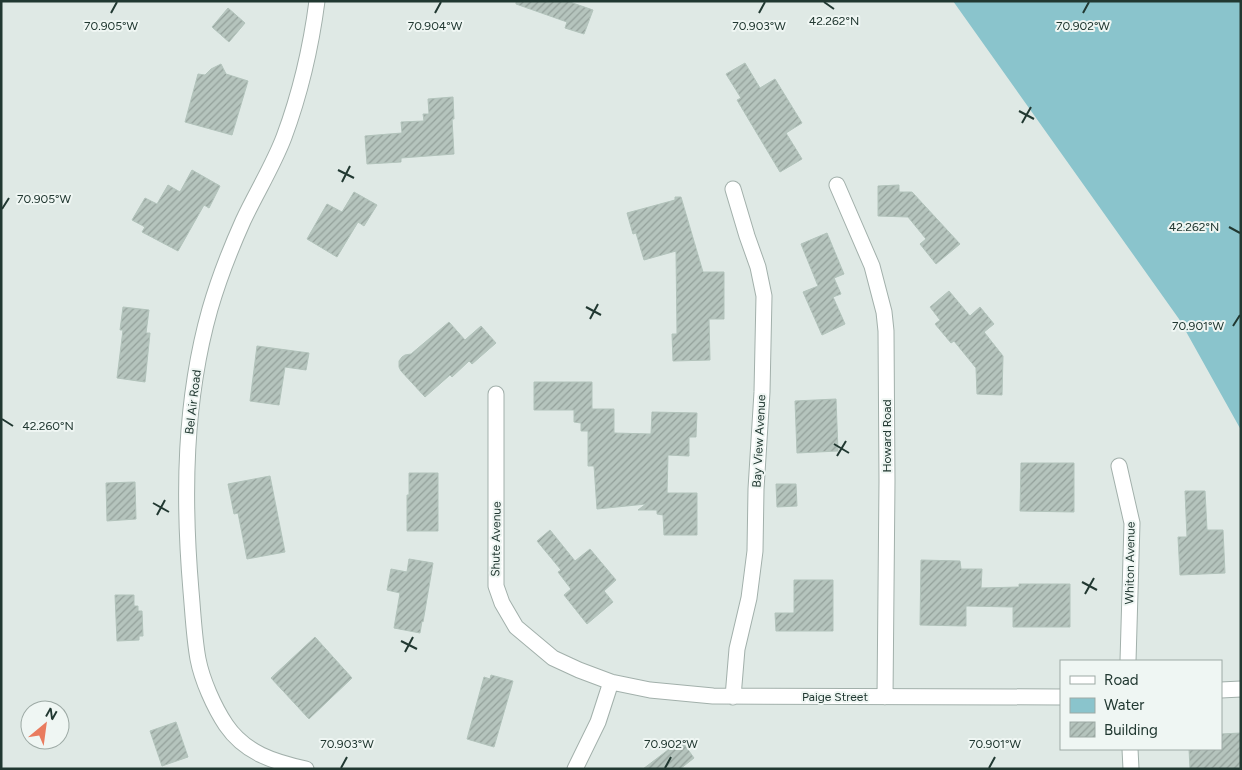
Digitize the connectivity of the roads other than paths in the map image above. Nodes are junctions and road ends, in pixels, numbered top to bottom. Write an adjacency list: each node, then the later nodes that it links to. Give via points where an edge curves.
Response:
1 (317, 1): 14 (street, Bel Air Road, via 309,51 284,138 223,267 201,343 189,428 186,488 187,548 198,660 211,699 227,726 246,746 266,758)
2 (837, 185): 11 (street, Howard Road, via 872,266 886,331)
3 (733, 189): 10 (street, Bay View Avenue, via 764,296 754,551 749,598 737,649)
4 (496, 394): 7 (street, Shute Avenue, via 496,586 502,603 516,627 553,658)
5 (1119, 466): 6 (street, Whiton Avenue, via 1132,523)
6 (1128, 660)
7 (611, 682): 10 (street, Paige Street, via 650,690); 15 (street, via 598,722)
8 (1241, 689): 9 (street)
9 (1222, 690)
10 (733, 697): 11 (street, Paige Street)
11 (885, 697): 12 (street, Paige Street)
12 (1060, 697)
13 (1130, 750): 16 (street)
14 (306, 769)
15 (575, 769)
16 (1131, 769)

